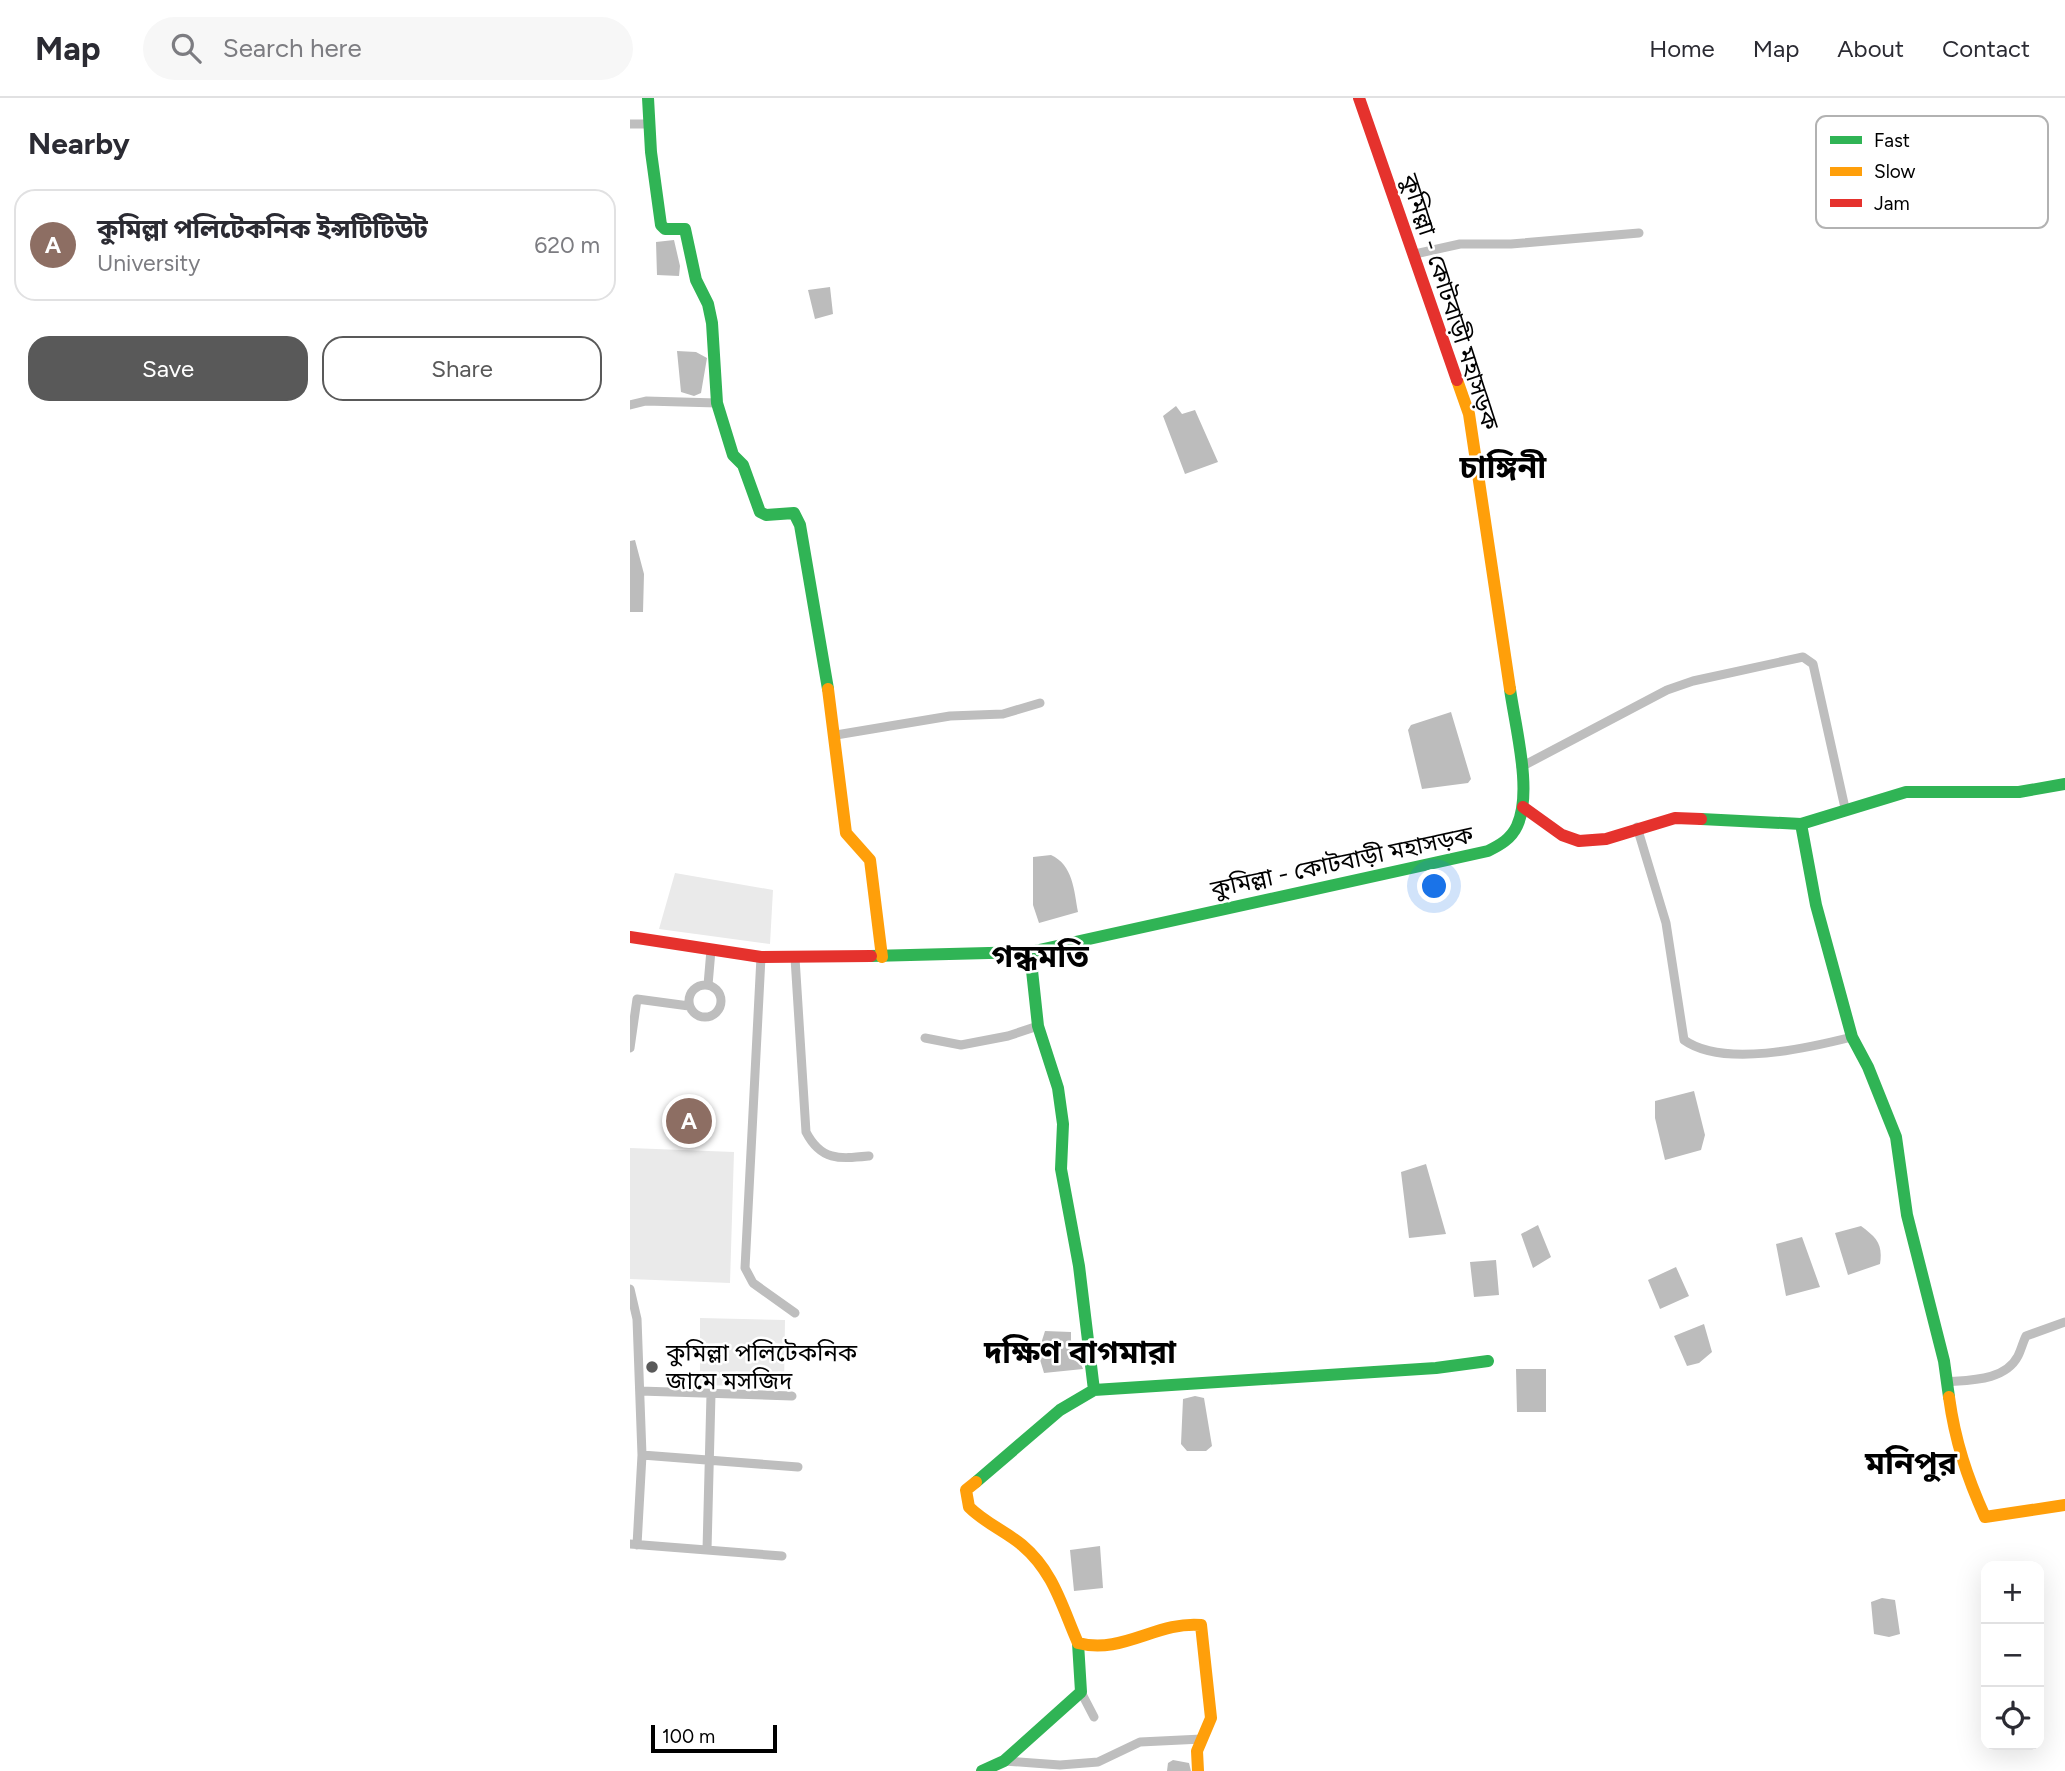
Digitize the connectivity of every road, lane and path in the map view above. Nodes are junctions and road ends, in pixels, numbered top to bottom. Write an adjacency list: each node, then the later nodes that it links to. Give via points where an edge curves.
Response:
1 (648, 98): 4 (main road)
2 (1359, 98): 6 (main road, কুমিল্লা - কোটবাড়ী মহাসড়ক)
3 (630, 124): 4 (street)
4 (649, 124): 7 (main road, via 662,227 685,229 696,280 708,304)
5 (1639, 233): 6 (street, via 1460,244)
6 (1415, 254): 11 (main road, কুমিল্লা - কোটবাড়ী মহাসড়ক, via 1469,414)
7 (717, 403): 8 (street, via 646,401); 10 (main road, via 733,455 743,465 758,509 766,515 789,512 798,518)
8 (630, 405)
9 (1040, 703): 10 (street, via 1003,714 950,716)
10 (836, 735): 21 (main road, via 846,833 870,860)
11 (1521, 766): 13 (main road, কুমিল্লা - কোটবাড়ী মহাসড়ক); 14 (street, via 1667,690 1803,657 1813,664)
12 (2065, 785): 14 (main road, via 2019,792 1906,792)
13 (1523, 807): 16 (main road, via 1576,841 1599,841); 19 (main road, কুমিল্লা - কোটবাড়ী মহাসড়ক, via 1516,831 1486,853)
14 (1845, 808): 15 (main road)
15 (1801, 824): 16 (main road, via 1675,818); 27 (main road, via 1816,905)
16 (1637, 827): 27 (street, via 1666,923 1684,1040 1705,1050 1741,1055)
17 (630, 937): 18 (main road, কুমিল্লা - কোটবাড়ী মহাসড়ক)
18 (711, 950): 20 (main road, কুমিল্লা - কোটবাড়ী মহাসড়ক); 23 (street)
19 (1030, 952): 21 (main road, কুমিল্লা - কোটবাড়ী মহাসড়ক); 26 (main road)
20 (761, 957): 22 (main road, কুমিল্লা - কোটবাড়ী মহাসড়ক); 32 (street, via 745,1268 753,1283)
21 (881, 957): 22 (main road, কুমিল্লা - কোটবাড়ী মহাসড়ক)
22 (795, 958): 30 (street, via 806,1132 814,1147 829,1156)
23 (708, 985): 25 (street, via 695,989); 25 (street, via 718,990 721,998 715,1016 695,1014)
24 (634, 999): 25 (street); 29 (street)
25 (689, 1006)
26 (1038, 1026): 28 (street, via 961,1045); 37 (main road, via 1058,1088 1063,1124 1061,1169)
27 (1852, 1037): 36 (main road, via 1896,1137 1907,1215)
28 (925, 1038)
29 (630, 1042)
30 (869, 1156)
31 (630, 1289): 34 (street)
32 (795, 1313)
33 (2065, 1322): 36 (street, via 2026,1335 2007,1370)
34 (634, 1338): 38 (street)
35 (1488, 1360): 37 (main road, via 1436,1368)
36 (1947, 1382): 43 (main road, via 1954,1434 1983,1515)
37 (1094, 1390): 47 (main road, via 1061,1409 964,1494 970,1509 1017,1540 1043,1568 1066,1607)
38 (640, 1391): 39 (street); 41 (street)
39 (710, 1394): 40 (street); 45 (street)
40 (792, 1396)
41 (642, 1455): 42 (street); 44 (street)
42 (798, 1467)
43 (2065, 1505)
44 (633, 1545): 45 (street)
45 (707, 1550): 46 (street)
46 (782, 1556)
47 (1078, 1643): 48 (main road); 50 (main road, via 1100,1647 1184,1624 1201,1625 1211,1718)
48 (1081, 1692): 49 (street); 51 (main road)
49 (1094, 1717)
50 (1202, 1739): 51 (street, via 1140,1742 1097,1762 1060,1765); 53 (main road)
51 (1004, 1760): 52 (main road)
52 (982, 1771)
53 (1198, 1771)

